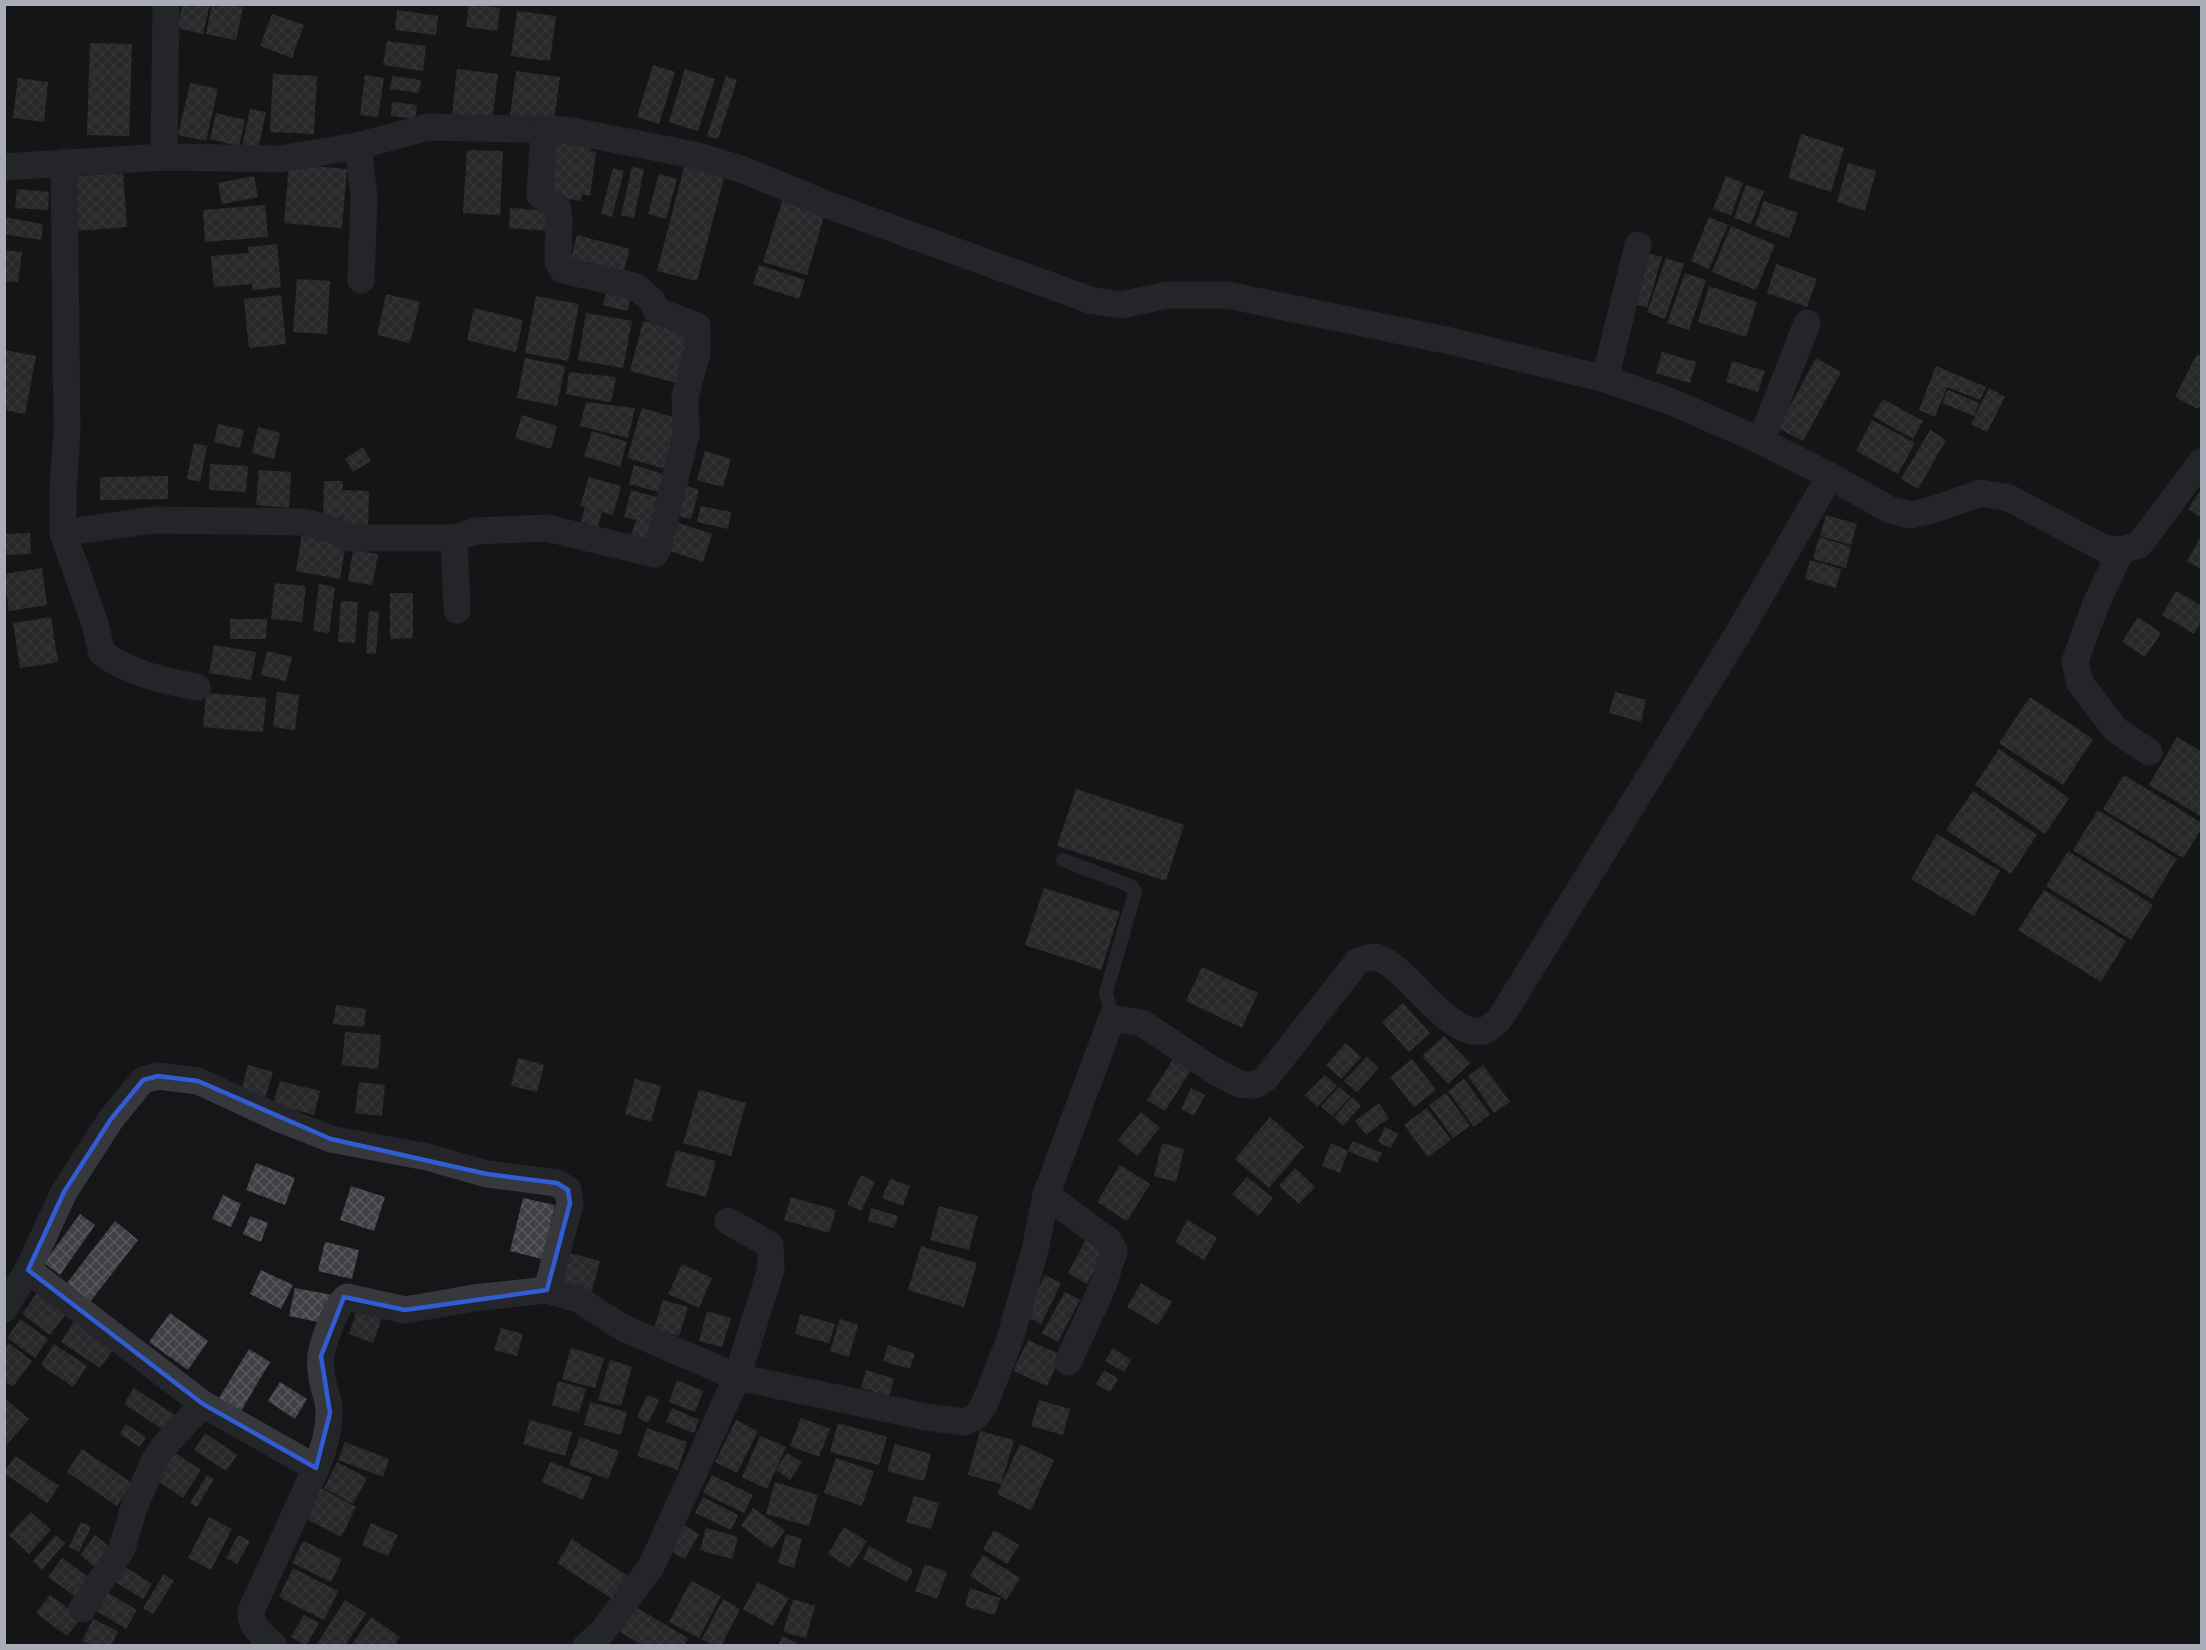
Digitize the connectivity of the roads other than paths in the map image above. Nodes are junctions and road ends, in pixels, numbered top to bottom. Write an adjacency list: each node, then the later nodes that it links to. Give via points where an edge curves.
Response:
1 (166, 4): 4 (street)
2 (544, 129): 3 (street, via 428,127); 10 (street, via 694,155 744,170 828,205 1090,300 1121,305 1168,295 1227,295 1455,342); 15 (street, via 540,195 557,206 558,262 563,270 637,287 657,310 697,326 697,353 685,396 686,435 655,554 547,528 476,531)
3 (358, 146): 4 (street, via 280,159); 8 (street, via 364,197)
4 (164, 157): 5 (street)
5 (64, 162): 6 (street); 14 (street, via 67,432)
6 (4, 167)
7 (1638, 245): 10 (street)
8 (361, 280)
9 (1807, 323): 11 (street)
10 (1605, 379): 11 (street, via 1672,402)
11 (1761, 441): 13 (street)
12 (2202, 461): 16 (street, via 2139,545)
13 (1830, 476): 16 (street, via 1890,510 1911,515 1981,493 2009,498 2103,548); 21 (street, via 1739,632 1499,1020 1485,1030 1470,1030 1446,1018 1389,964 1374,957 1358,961 1266,1078 1255,1085 1239,1084 1213,1071 1142,1023)
14 (63, 533): 15 (street, via 153,520 304,522 351,538); 18 (street, via 102,653 119,666)
15 (454, 538): 17 (street)
16 (2121, 550): 19 (street, via 2075,661 2080,683 2116,730)
17 (457, 610)
18 (197, 687)
19 (2149, 752)
20 (1063, 860): 21 (lane, via 1131,886 1136,892 1106,993)
21 (1112, 1018): 22 (street)
22 (1046, 1195): 27 (street, via 1109,1240 1114,1251 1102,1288); 28 (street, via 1010,1339 984,1405 975,1417 964,1422 926,1417)
23 (728, 1221): 28 (street, via 770,1245 771,1269)
24 (28, 1270): 25 (street, via 64,1192 111,1119 143,1080 158,1076 198,1081 332,1139 427,1157 487,1174 557,1184 568,1190 570,1203); 26 (street); 29 (street)
25 (547, 1290): 28 (street, via 578,1299 623,1328); 30 (street, via 405,1310 347,1297 342,1300 321,1356 330,1413)
26 (4, 1309)
27 (1068, 1362)
28 (737, 1377): 33 (street, via 651,1567 603,1631)
29 (203, 1404): 30 (street); 31 (street, via 154,1461 122,1549)
30 (316, 1468): 32 (street, via 251,1611 252,1624)
31 (82, 1609)
32 (274, 1646)
33 (586, 1646)

